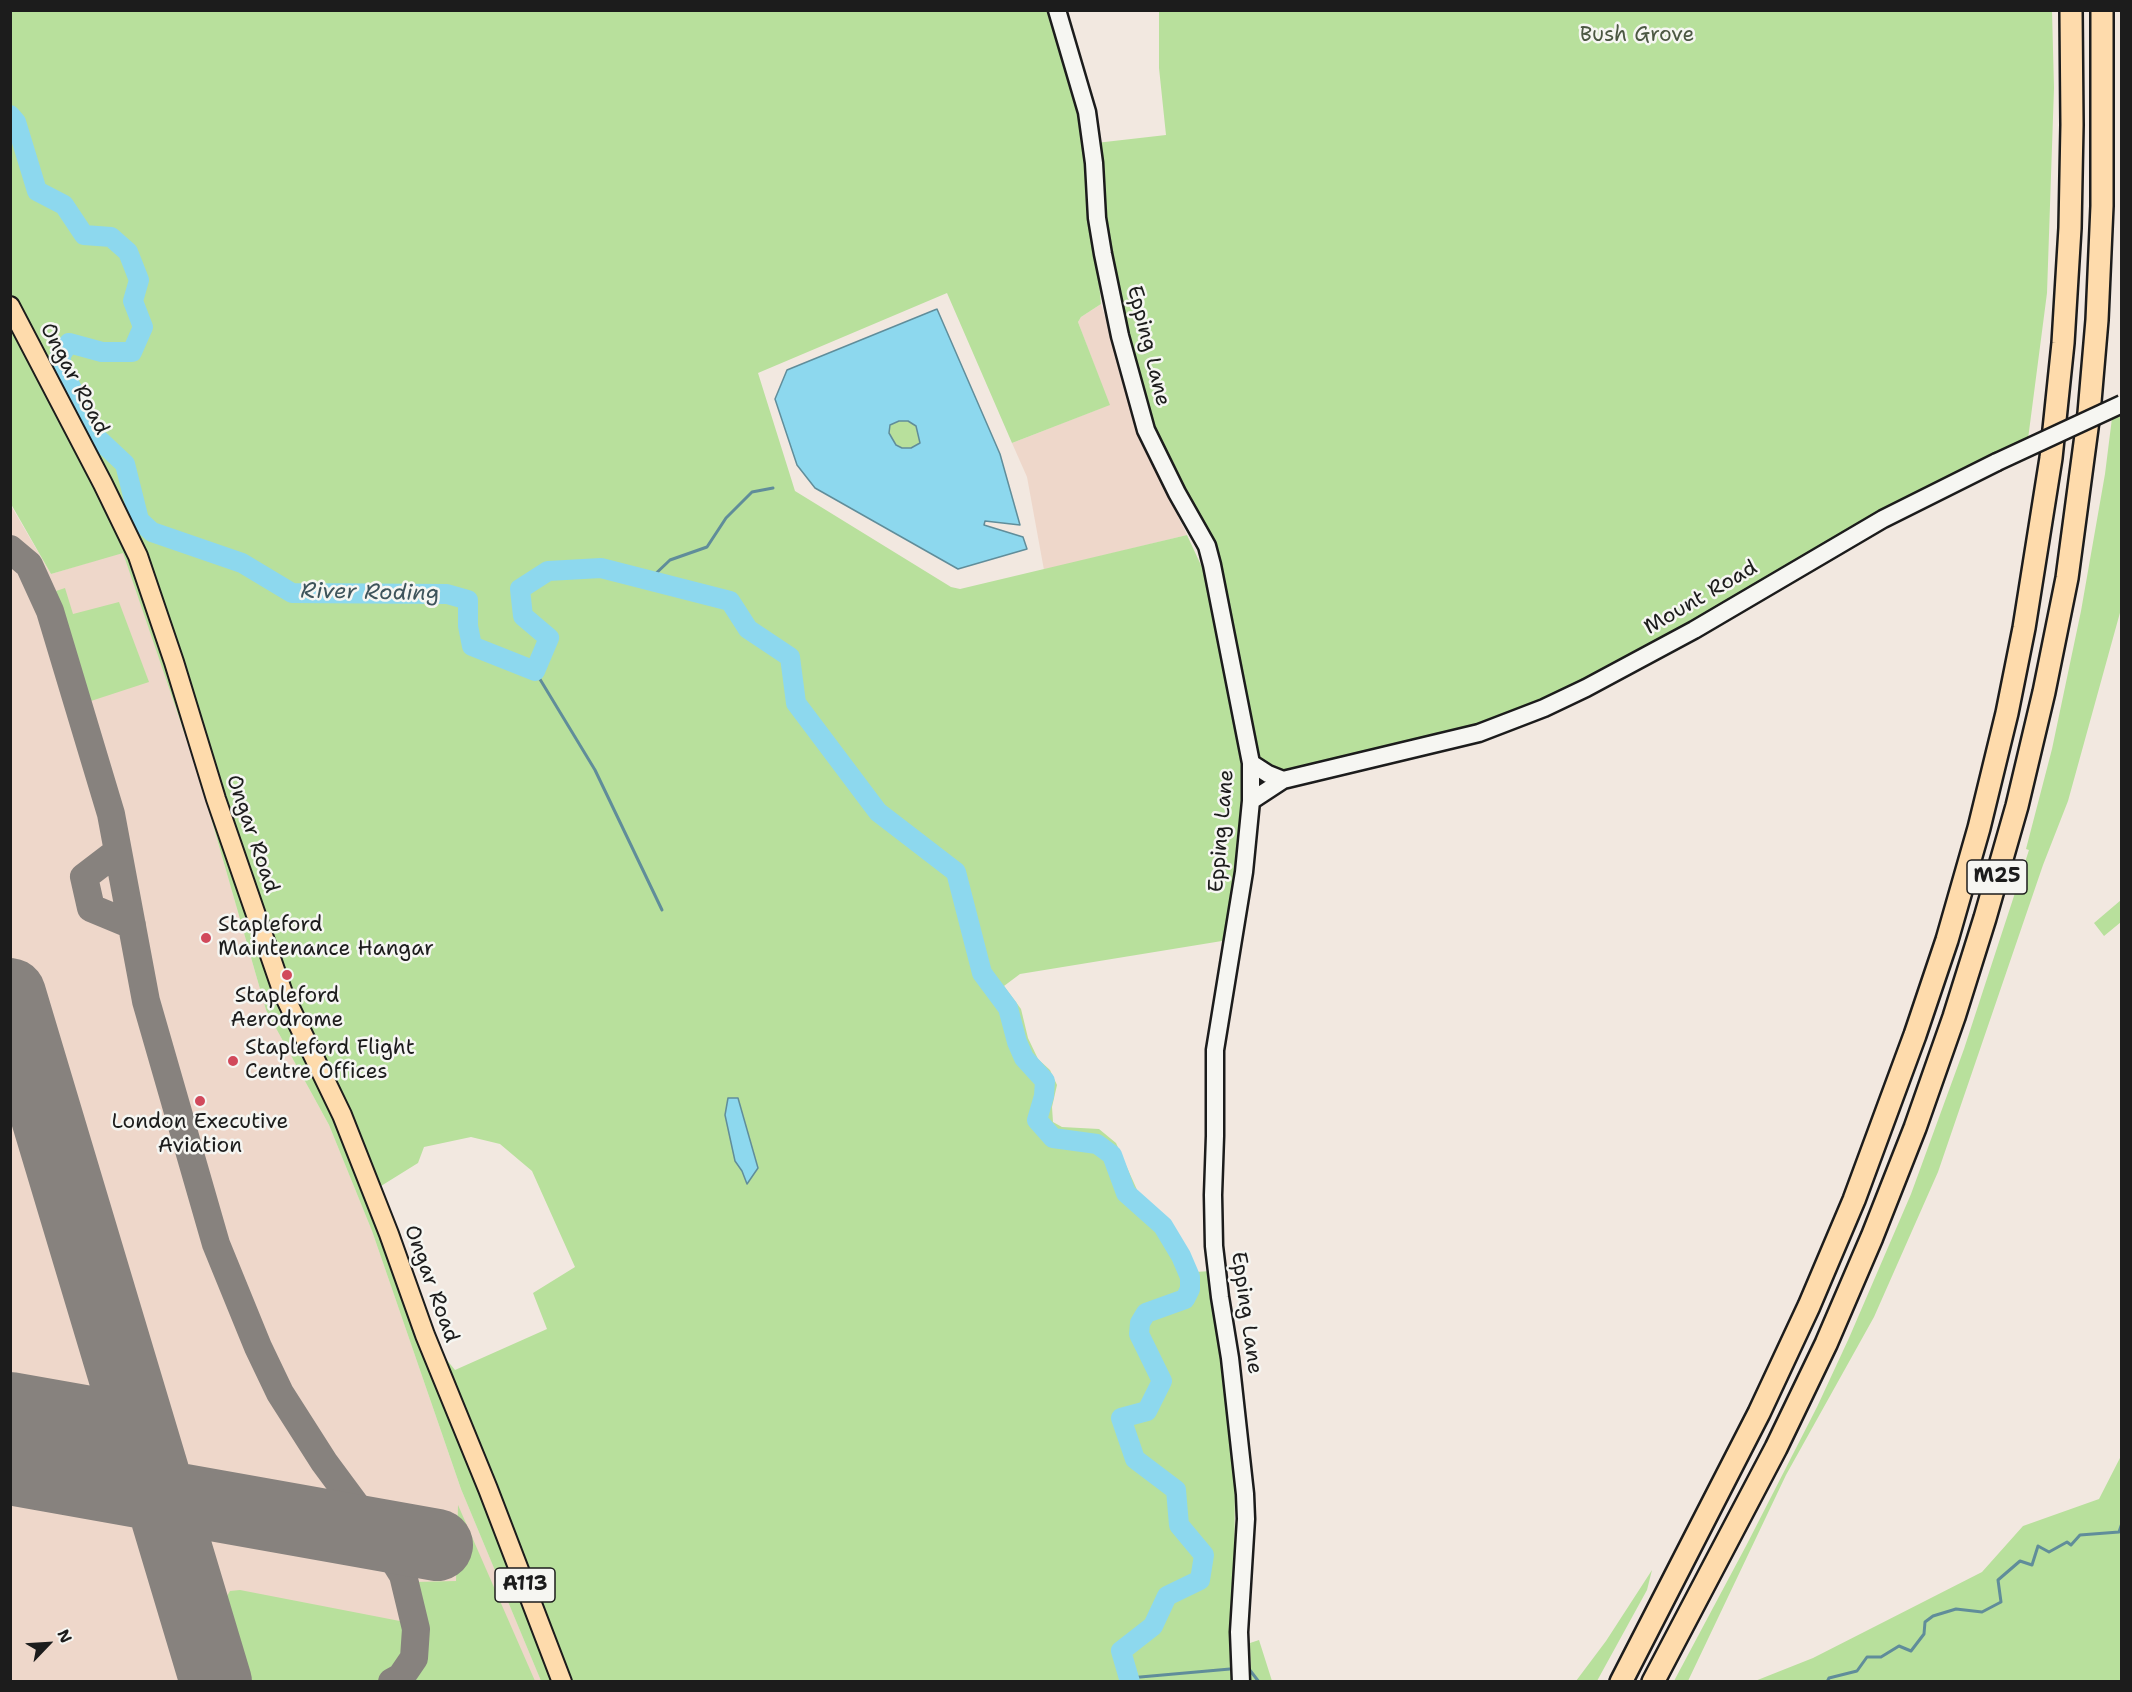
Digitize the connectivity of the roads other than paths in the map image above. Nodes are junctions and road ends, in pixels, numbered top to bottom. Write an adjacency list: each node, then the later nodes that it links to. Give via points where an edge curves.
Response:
1 (1057, 10): 6 (street, Epping Lane, via 1087,112 1102,254 1120,336 1146,430 1207,546)
2 (2071, 10): 11 (highway, M25, via 2070,228 2051,458 2024,628 1979,828 1916,1035 1854,1200 1759,1413)
3 (2102, 10): 12 (highway, M25, via 2100,263 2084,463 2056,636 2011,828 1954,1017 1872,1237 1776,1448)
4 (10, 306): 9 (main road, Ongar Road / A113, via 138,556 283,993 342,1115)
5 (2121, 404): 7 (street, Mount Road, bridge, via 1882,519 1694,630 1544,708 1479,733)
6 (1251, 763): 7 (street); 8 (street, Epping Lane)
7 (1283, 780): 8 (street, Mount Road)
8 (1251, 801): 10 (street, Epping Lane, via 1242,884 1216,1034 1213,1195 1215,1256 1245,1494 1239,1632)
9 (562, 1682)
10 (1241, 1682)
11 (1621, 1682)
12 (1653, 1682)

